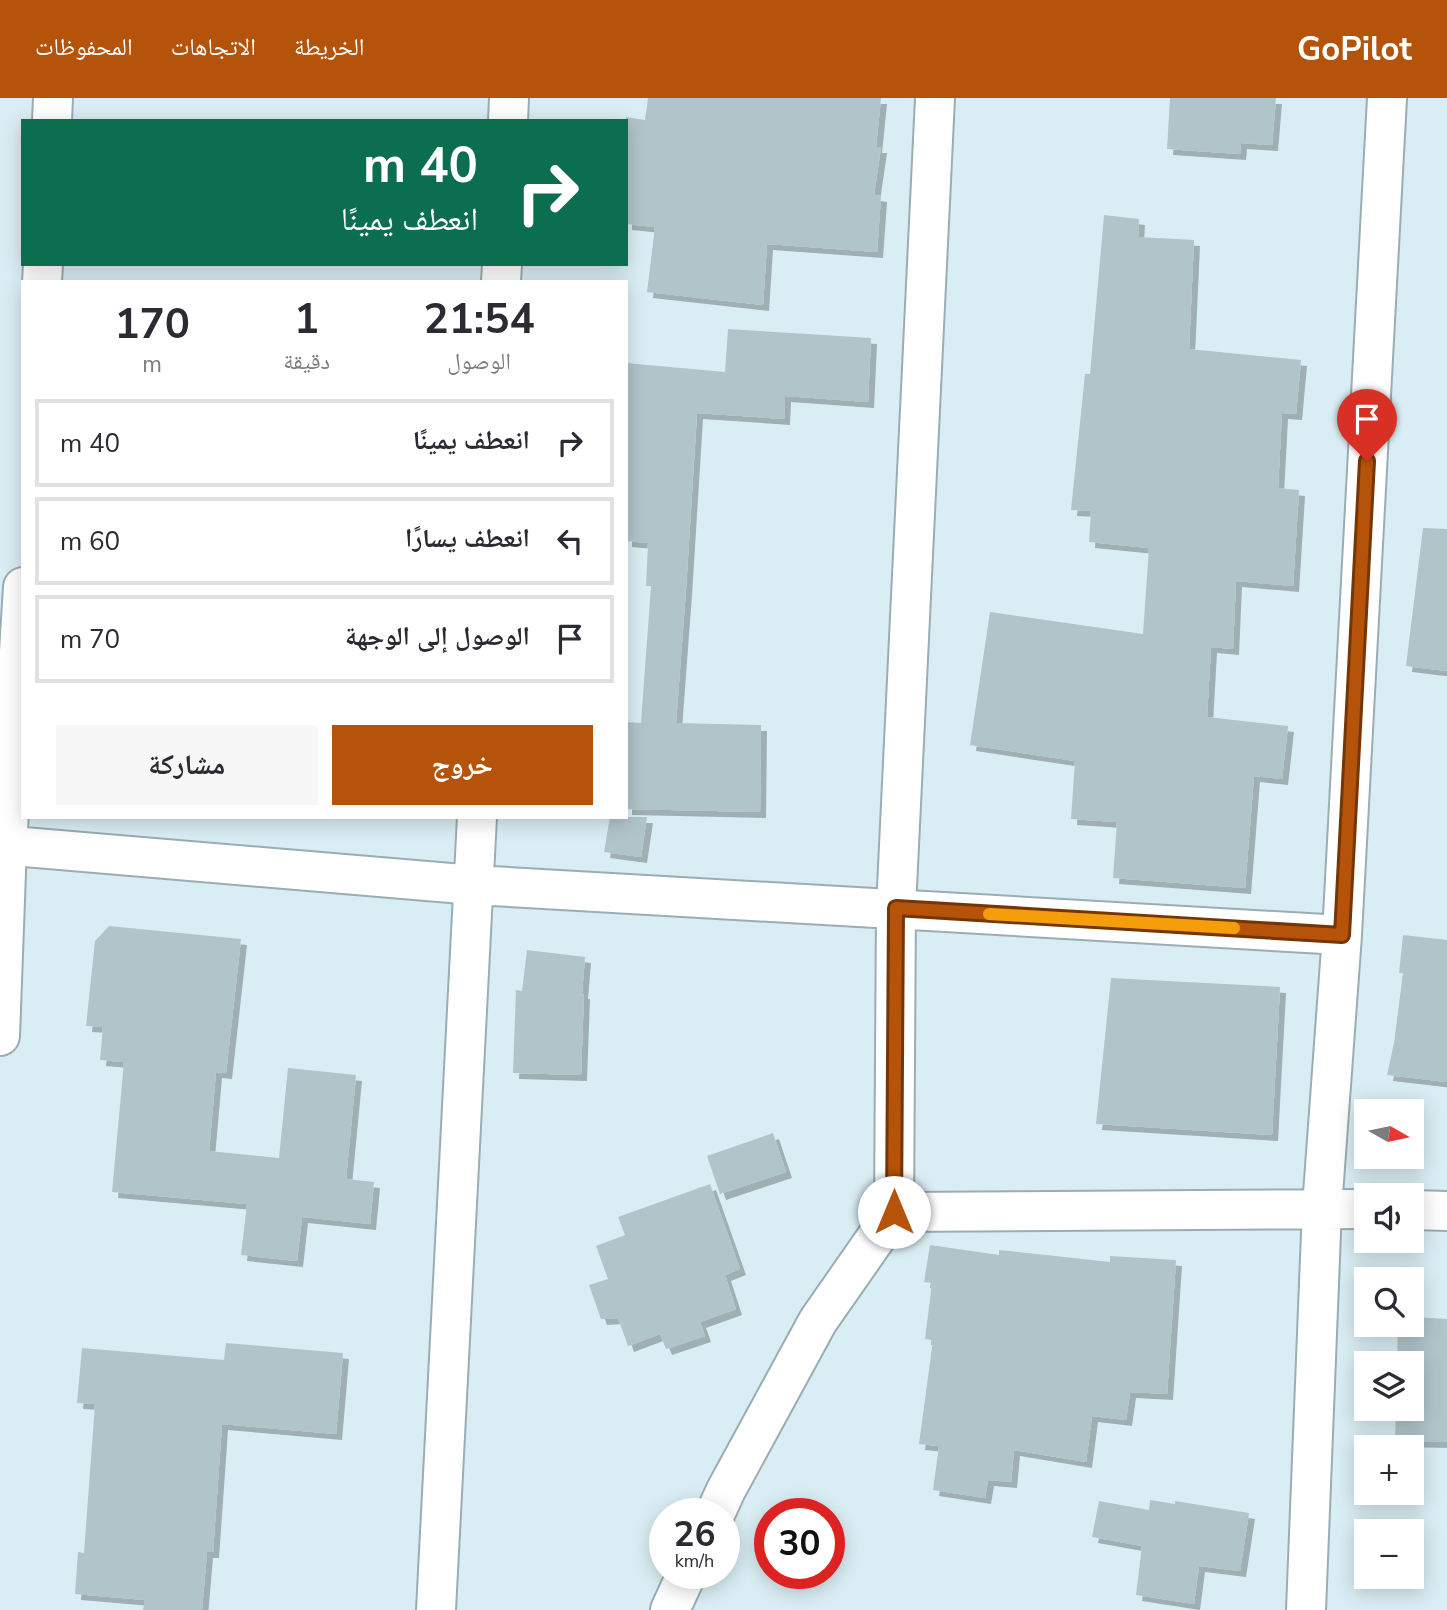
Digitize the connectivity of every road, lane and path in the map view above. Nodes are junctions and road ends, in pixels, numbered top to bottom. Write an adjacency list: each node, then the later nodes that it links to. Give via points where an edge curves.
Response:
1 (53, 98): 5 (street)
2 (509, 98): 6 (street)
3 (935, 98): 11 (street)
4 (1387, 98): 12 (street)
5 (52, 119)
6 (508, 119)
7 (21, 613): 9 (street)
8 (477, 819): 10 (street)
9 (3, 845): 10 (street); 13 (street)
10 (474, 884): 11 (street); 21 (street)
11 (896, 908): 12 (street); 18 (street)
12 (1342, 935): 14 (street)
13 (0, 1036)
14 (1322, 1208): 15 (street); 18 (street); 23 (street)
15 (1354, 1209)
16 (1424, 1210): 17 (street)
17 (1447, 1211)
18 (894, 1212): 19 (street, via 818,1321)
19 (722, 1498)
20 (680, 1589): 22 (street)
21 (436, 1610)
22 (670, 1610)
23 (1306, 1610)

